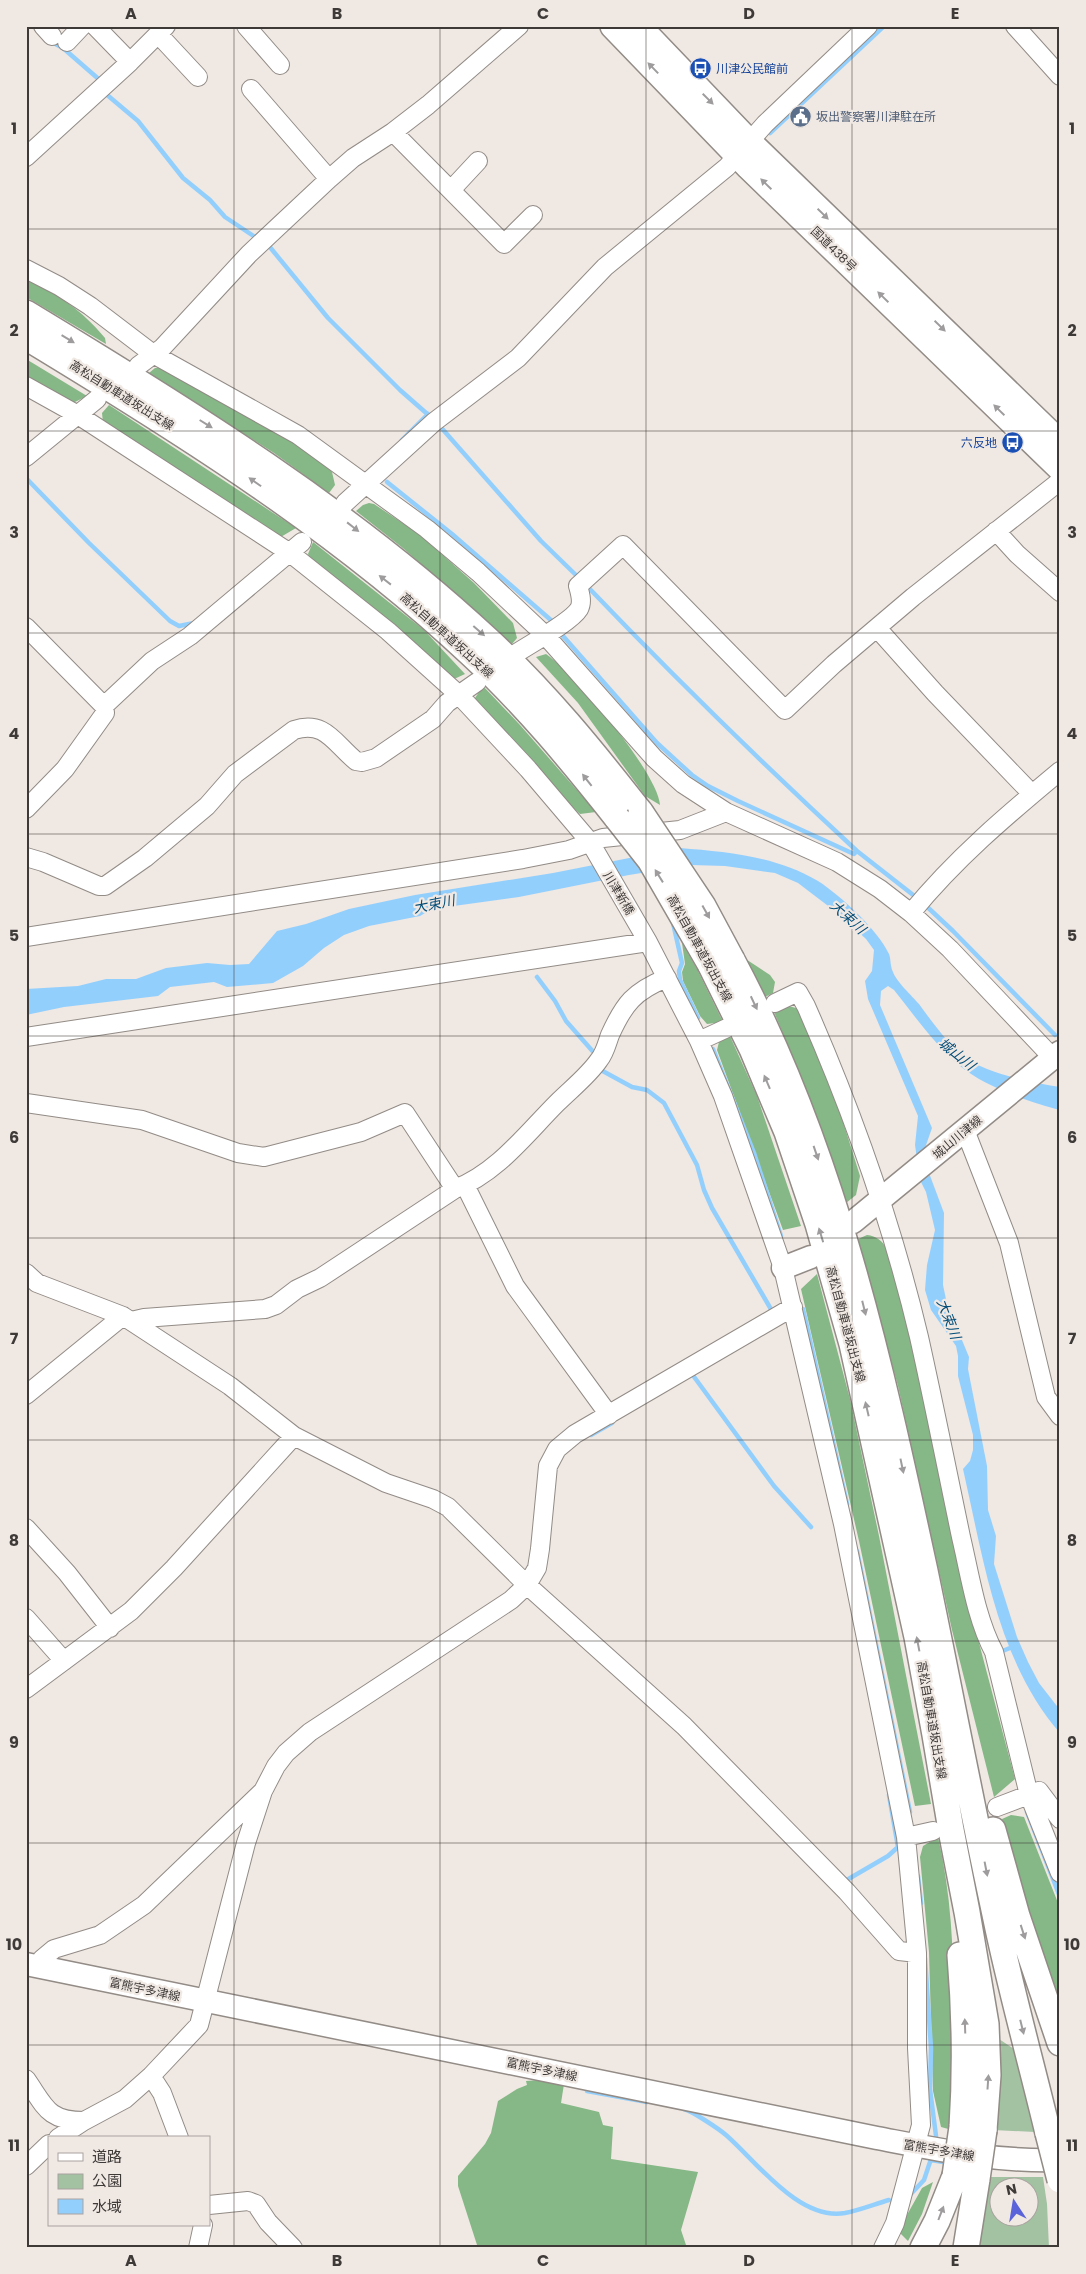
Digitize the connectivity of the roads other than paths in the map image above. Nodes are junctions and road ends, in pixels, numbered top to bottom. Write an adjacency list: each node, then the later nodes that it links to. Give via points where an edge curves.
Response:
1 (82, 26): 10 (street)
2 (95, 26): 11 (street)
3 (246, 26): 12 (street)
4 (519, 26): 16 (street)
5 (613, 26): 17 (highway, 国道438号, one-way to 5)
6 (638, 26): 17 (highway, 国道438号, one-way to 17)
7 (868, 26): 17 (street)
8 (1015, 26): 14 (street)
9 (162, 30): 11 (street); 13 (street)
10 (54, 35)
11 (130, 62): 18 (street)
12 (280, 65)
13 (198, 76)
14 (1060, 76)
15 (250, 89): 20 (street)
16 (393, 132): 20 (street); 21 (street)
17 (743, 149): 31 (highway, 国道438号, one-way to 31); 33 (highway, 国道438号, one-way to 17); 35 (street, via 727,167 605,267 518,358 436,420)
18 (26, 157)
19 (478, 161): 21 (street)
20 (329, 178): 26 (street, via 249,254)
21 (450, 190): 22 (street, via 504,244)
22 (533, 215)
23 (26, 269): 26 (street, via 90,306)
24 (26, 313): 51 (highway, 高松自動車道坂出支線, one-way to 51, via 215,429 423,582 488,640 555,709 599,760)
25 (26, 337): 51 (highway, 高松自動車道坂出支線, one-way to 25, via 472,655 338,542 204,446)
26 (154, 354): 27 (street); 35 (street, via 290,430)
27 (138, 366)
28 (26, 386): 30 (street, 川津新橋)
29 (97, 399): 30 (street)
30 (78, 415): 32 (street); 38 (street, 川津新橋)
31 (1060, 443)
32 (26, 457)
33 (1060, 468)
34 (1060, 481): 37 (street)
35 (366, 484): 36 (street); 42 (street, via 456,554)
36 (345, 503)
37 (996, 531): 39 (street); 41 (street)
38 (296, 548): 45 (street, 川津新橋); 46 (street, via 190,636 152,661)
39 (1060, 592)
40 (26, 627): 46 (street)
41 (876, 628): 42 (street, via 785,710 623,545 578,586 580,608); 48 (street)
42 (546, 635): 43 (street); 50 (street, via 654,758 683,784)
43 (515, 654)
44 (477, 682): 45 (street)
45 (459, 695): 52 (street, 川津新橋, via 528,769); 53 (street, via 432,719 376,758 362,762 356,761 323,731 314,727 294,730 235,774 207,806 152,853 105,886)
46 (104, 706): 49 (street, via 106,713 65,769)
47 (1060, 770): 48 (street)
48 (1032, 794): 54 (street, via 988,832)
49 (26, 809)
50 (726, 812): 52 (street, via 680,830 603,838); 54 (street, via 837,862 880,889)
51 (629, 816): 57 (highway, 高松自動車道坂出支線, bridge, via 703,906)
52 (591, 845): 55 (street, via 523,859); 56 (street, 川津新橋)
53 (26, 857)
54 (917, 904): 63 (street, via 950,949)
55 (26, 936)
56 (646, 939): 58 (street, 川津新橋); 61 (street)
57 (721, 962): 82 (highway, 高松自動車道坂出支線, one-way to 82, via 752,998 802,1112 856,1276); 89 (highway, 高松自動車道坂出支線, one-way to 57, via 935,1735 915,1628 836,1283 783,1123)
58 (667, 978): 62 (street, 川津新橋); 66 (street, via 637,993 626,1005 598,1062 499,1162)
59 (775, 1003): 67 (street, via 798,992 806,1006)
60 (727, 1028): 62 (street)
61 (26, 1037)
62 (699, 1041): 70 (street, 川津新橋, via 748,1163)
63 (1050, 1061): 65 (main road, 城山川津線)
64 (26, 1103): 66 (street, via 142,1120 238,1153 264,1157 361,1132 405,1113)
65 (961, 1133): 67 (main road, 城山川津線); 76 (street, via 1009,1243 1046,1398)
66 (460, 1187): 73 (street, via 320,1278 265,1309); 75 (street, via 515,1286)
67 (884, 1197): 68 (main road, 城山川津線); 86 (street, via 968,1566 986,1637 994,1652)
68 (853, 1222)
69 (811, 1257): 70 (main road)
70 (783, 1268): 72 (street, 川津新橋)
71 (26, 1273): 73 (street, via 47,1288)
72 (793, 1307): 75 (street); 90 (street, 川津新橋, via 843,1524)
73 (127, 1318): 74 (street); 77 (street, via 230,1386)
74 (26, 1395)
75 (609, 1415): 79 (street, via 564,1443 548,1466 540,1549 536,1568)
76 (1060, 1416)
77 (294, 1436): 79 (street, via 386,1483 448,1507); 81 (street, via 174,1568)
78 (26, 1528): 81 (street)
79 (527, 1585): 85 (street, via 511,1600 310,1732 286,1753); 92 (street, via 684,1726 847,1892 900,1951)
80 (26, 1618): 83 (street)
81 (110, 1628): 83 (street)
82 (938, 1632): 95 (highway, one-way to 95, via 1017,1916); 106 (highway, one-way to 106, bridge, via 996,1921)
83 (64, 1662): 84 (street)
84 (26, 1690)
85 (263, 1791): 93 (street, via 144,1904 100,1935 54,1949); 94 (street)
86 (1026, 1796): 87 (street); 88 (street, via 1038,1791); 91 (street)
87 (997, 1808)
88 (1060, 1820)
89 (942, 1830): 90 (street); 105 (highway, 高松自動車道坂出支線, one-way to 89, bridge, via 973,2129 966,2073 966,2025)
90 (906, 1837): 92 (street, 川津新橋)
91 (1060, 1873)
92 (917, 1953): 102 (street, 川津新橋, via 921,2125)
93 (33, 1966): 94 (main road, 富熊宇多津線)
94 (206, 2001): 96 (street, via 199,2025); 102 (main road, 富熊宇多津線)
95 (1060, 2043)
96 (151, 2076): 98 (street, via 125,2099); 100 (street, via 162,2093)
97 (26, 2079): 98 (street, via 48,2111 57,2118)
98 (84, 2121): 99 (street)
99 (61, 2136)
100 (178, 2136)
101 (48, 2145): 104 (street)
102 (917, 2146): 103 (main road, 富熊宇多津線, via 990,2158); 111 (street, 川津新橋, via 895,2223)
103 (1060, 2160)
104 (26, 2166)
105 (966, 2178): 112 (highway, one-way to 105); 113 (highway)
106 (1060, 2180)
107 (210, 2205): 110 (street, via 248,2201 256,2204)
108 (203, 2226): 109 (street)
109 (198, 2248)
110 (293, 2248)
111 (884, 2248)
112 (923, 2248)
113 (966, 2248)

